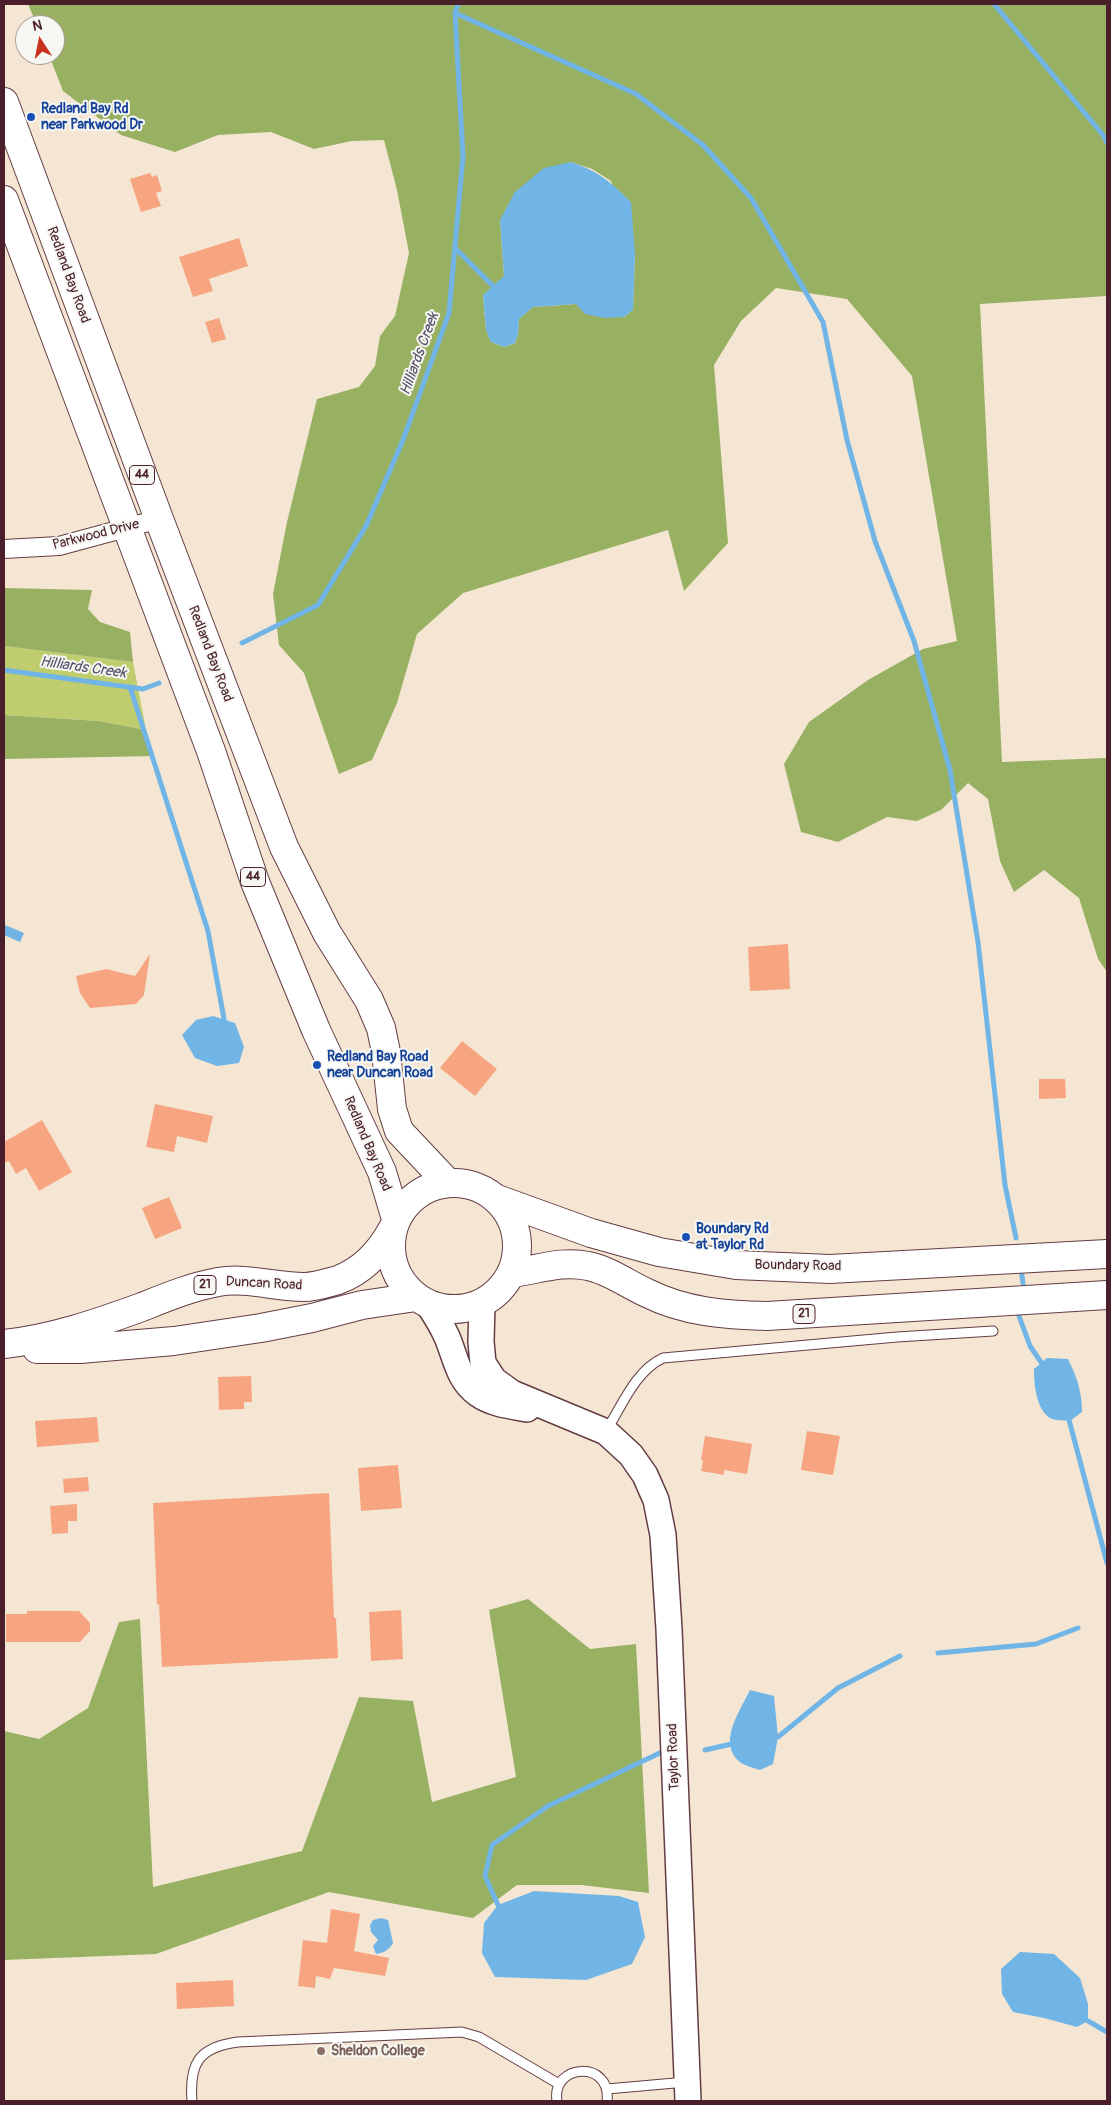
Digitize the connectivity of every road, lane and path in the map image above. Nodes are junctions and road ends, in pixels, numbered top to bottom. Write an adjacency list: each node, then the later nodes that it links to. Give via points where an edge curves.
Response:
1 (4, 102): 3 (main road, Redland Bay Road / 44)
2 (4, 200): 4 (main road, Redland Bay Road / 44)
3 (159, 519): 4 (street, Parkwood Drive); 6 (main road, Redland Bay Road / 44, via 284,847 327,933 369,1000 381,1028 392,1109 399,1131)
4 (128, 528): 5 (street, Parkwood Drive, via 59,546); 8 (main road, Redland Bay Road / 44, via 211,751 255,882 316,1030 382,1172)
5 (4, 549)
6 (448, 1183): 7 (main road, 21, via 474,1186); 8 (main road, 21, via 417,1194 405,1205)
7 (497, 1199): 9 (main road, Boundary Road / 21, via 591,1233 659,1252 736,1265 830,1269); 10 (main road, 21, via 508,1211 518,1242 517,1258)
8 (394, 1225): 12 (main road, via 390,1249 394,1267 402,1283); 15 (main road, Duncan Road / 21, via 382,1248 360,1268 339,1279 306,1287 234,1281 200,1286 89,1325 26,1342)
9 (1107, 1254)
10 (511, 1273): 11 (main road, 21, via 554,1264 587,1266 671,1304 729,1315 767,1316); 13 (main road, 21, via 494,1296)
11 (1107, 1295)
12 (421, 1300): 13 (main road, 21, via 445,1309); 16 (main road, 21, via 362,1305 261,1328 174,1341 80,1348); 17 (street, Taylor Road, via 440,1322 458,1370 478,1394 497,1403 550,1414)
13 (482, 1303): 17 (street, Taylor Road, via 483,1363 494,1380 512,1393)
14 (993, 1331): 17 (lane, via 663,1358 650,1364 639,1377)
15 (4, 1344)
16 (4, 1349)
17 (606, 1432): 20 (street, Taylor Road, via 631,1455 645,1475 656,1500 663,1535)
18 (559, 2084): 19 (lane, via 570,2074 585,2071 598,2077); 21 (lane, via 479,2037 462,2032 238,2042 216,2046 196,2062 191,2078); 22 (lane)
19 (607, 2089): 20 (lane); 23 (lane)
20 (688, 2092)
21 (192, 2101)
22 (557, 2101)
23 (607, 2101)

